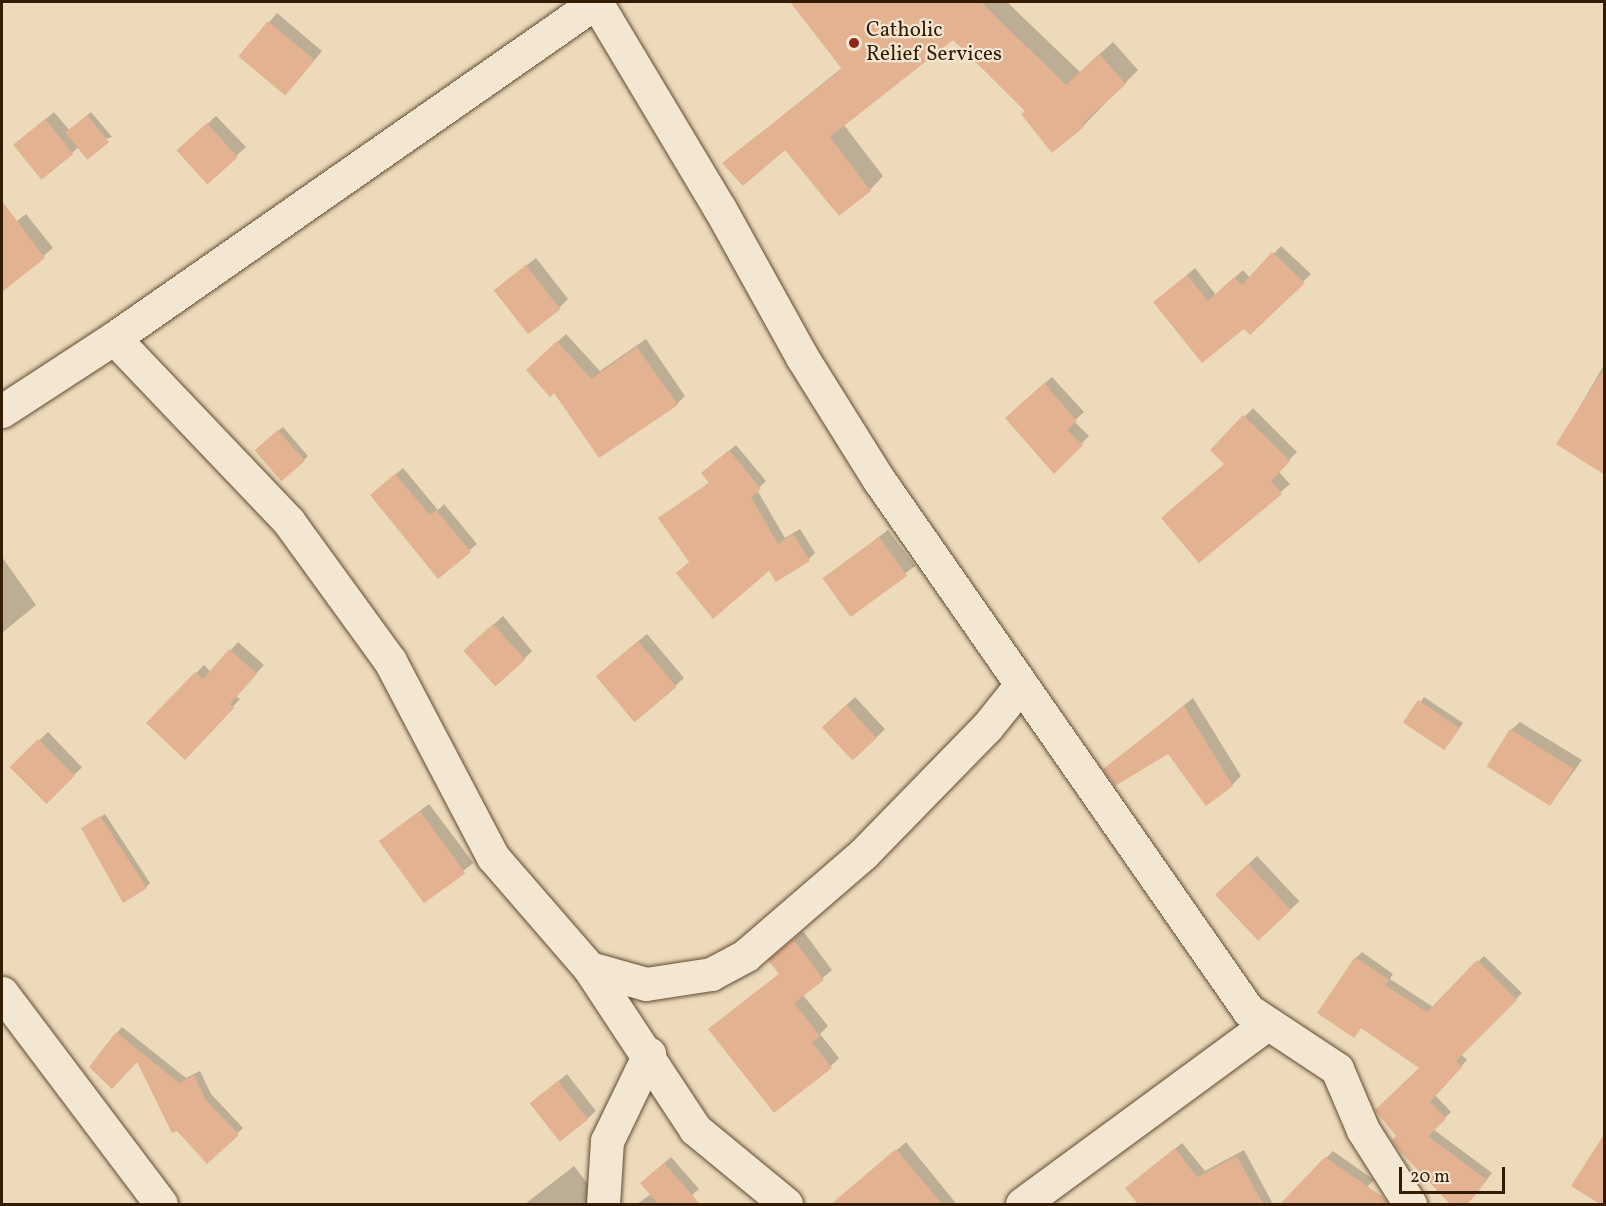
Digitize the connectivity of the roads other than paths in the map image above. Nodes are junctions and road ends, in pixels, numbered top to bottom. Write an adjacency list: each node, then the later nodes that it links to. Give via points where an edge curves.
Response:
1 (596, 2): 2 (street); 4 (street, via 720,209 802,357 879,480)
2 (114, 338): 3 (street); 5 (street, via 289,522 390,661 493,857)
3 (2, 411)
4 (1020, 686): 5 (street, via 987,727 863,854 746,955 711,974 646,984); 7 (street, via 1248,1010)
5 (589, 968): 8 (street)
6 (2, 993): 9 (street)
7 (1269, 1023): 12 (street); 13 (street, via 1337,1069 1363,1130)
8 (649, 1054): 10 (street, via 607,1141); 11 (street, via 695,1129)
9 (161, 1204)
10 (603, 1204)
11 (786, 1204)
12 (1022, 1204)
13 (1410, 1204)

